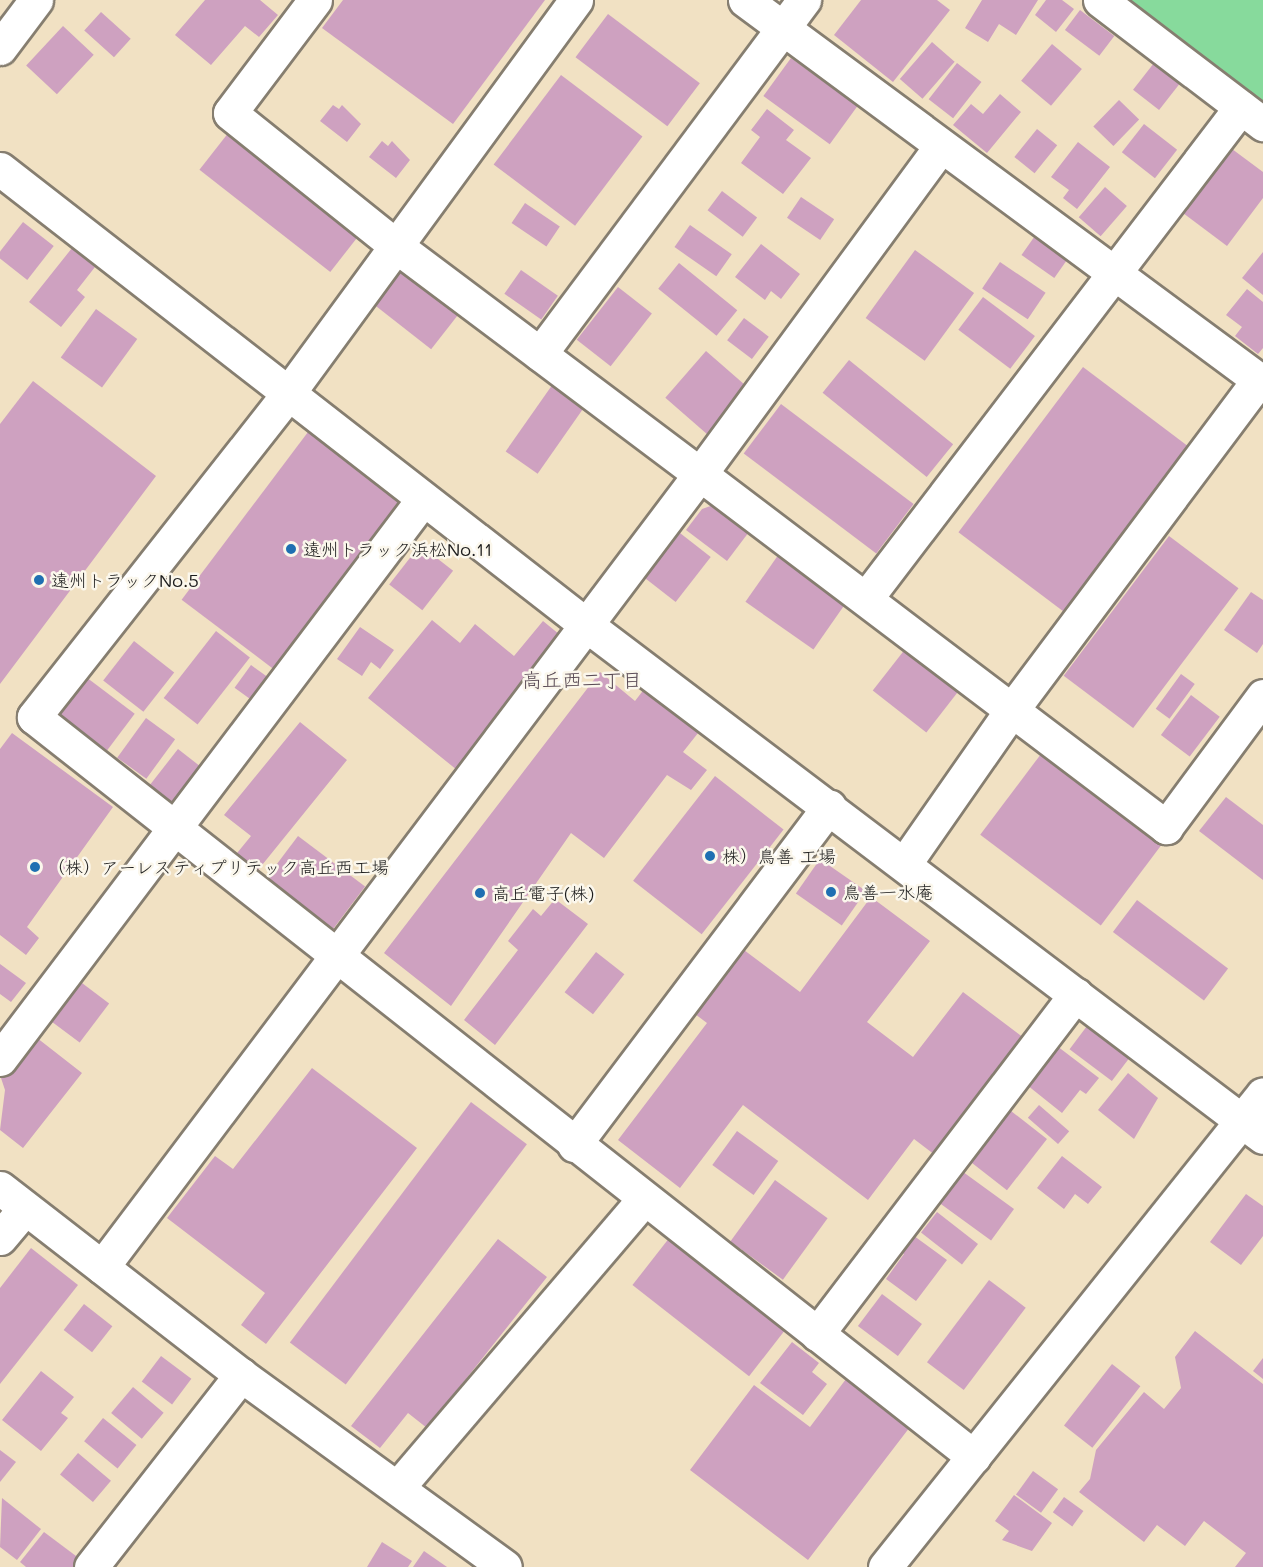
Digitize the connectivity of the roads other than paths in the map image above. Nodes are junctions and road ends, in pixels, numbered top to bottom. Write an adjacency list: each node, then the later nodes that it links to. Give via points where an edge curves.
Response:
1 (36, 0): 8 (street)
2 (315, 0): 12 (street, via 230,113)
3 (576, 0): 12 (street)
4 (745, 0): 7 (street)
5 (804, 0): 7 (street)
6 (1100, 0): 9 (street)
7 (781, 28): 10 (street); 14 (street)
8 (0, 48)
9 (1252, 115): 13 (street)
10 (941, 146): 13 (street); 17 (street)
11 (0, 169): 16 (street)
12 (396, 246): 14 (street); 16 (street)
13 (1115, 271): 15 (street); 19 (street)
14 (540, 354): 17 (street)
15 (1261, 382): 22 (street)
16 (288, 394): 18 (street); 24 (street, via 34,717)
17 (700, 474): 19 (street); 20 (street)
18 (423, 499): 20 (street); 24 (street)
19 (867, 597): 22 (street)
20 (589, 627): 23 (street); 26 (street)
21 (1263, 696): 22 (street, via 1166,827)
22 (1011, 711): 25 (street)
23 (829, 806): 25 (street); 31 (street)
24 (174, 829): 26 (street); 28 (street)
25 (905, 863): 27 (street)
26 (337, 960): 31 (street); 35 (street)
27 (1076, 994): 30 (street); 36 (street)
28 (0, 1059)
29 (1263, 1094): 30 (street)
30 (1253, 1129): 38 (street)
31 (574, 1145): 33 (street)
32 (12, 1198): 34 (street); 35 (street)
33 (644, 1199): 36 (street); 39 (street)
34 (0, 1238)
35 (102, 1267): 37 (street)
36 (817, 1334): 38 (street)
37 (241, 1375): 39 (street); 41 (street)
38 (974, 1457): 42 (street)
39 (398, 1487): 40 (street)
40 (497, 1565)
41 (91, 1567)
42 (885, 1567)

